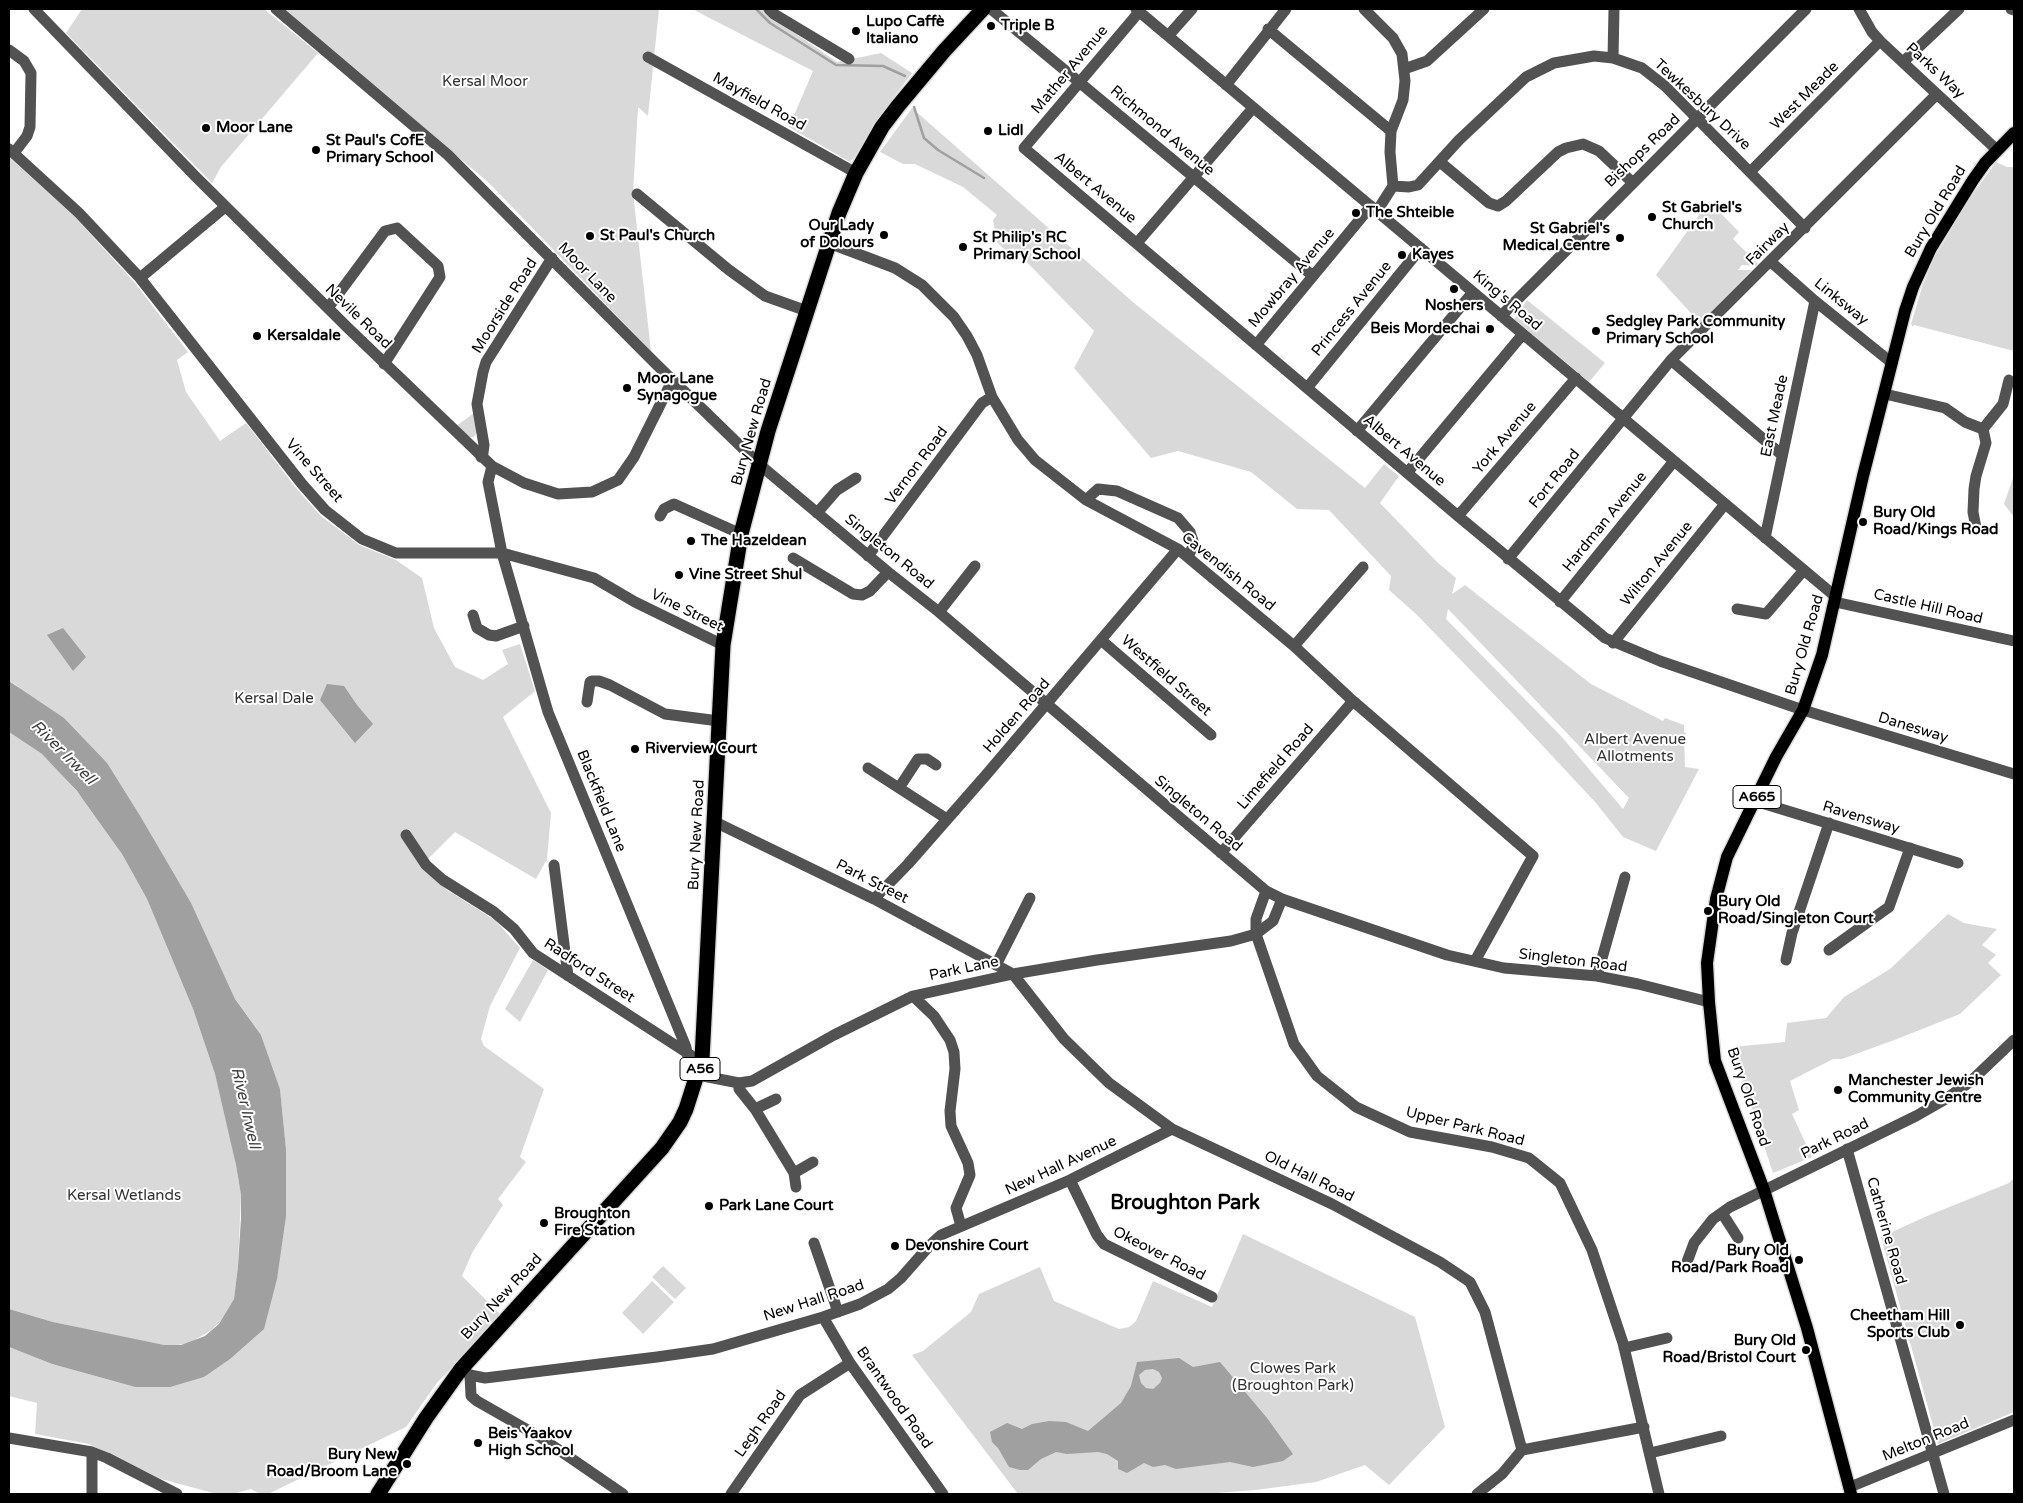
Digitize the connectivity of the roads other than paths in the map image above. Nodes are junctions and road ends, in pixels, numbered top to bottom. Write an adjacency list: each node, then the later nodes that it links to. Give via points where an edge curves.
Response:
1 (34, 9): 43 (street, Nevile Road)
2 (276, 9): 49 (street, Moor Lane, via 448,155)
3 (770, 9): 23 (street)
4 (983, 9): 38 (highway, Bury New Road / A56, via 898,106)
5 (991, 9): 26 (street, Richmond Avenue)
6 (1192, 9): 18 (street)
7 (1286, 9): 17 (street)
8 (1364, 9): 25 (street, via 1393,38 1402,54)
9 (1484, 9): 25 (street, via 1427,61)
10 (1614, 9): 22 (street)
11 (1806, 9): 30 (street, Bishops Road)
12 (1859, 9): 19 (street, Parks Way)
13 (1959, 9): 24 (street)
14 (2011, 9): 16 (street)
15 (1137, 10): 18 (street, King's Road); 26 (street, Mather Avenue)
16 (2014, 10)
17 (1268, 29): 27 (street); 31 (street)
18 (1168, 36): 27 (street, King's Road)
19 (1880, 41): 24 (street, Parks Way); 37 (street, West Meade)
20 (9, 50): 35 (street, via 24,60 32,73 30,127 27,136)
21 (648, 57): 38 (street, Mayfield Road)
22 (1614, 58): 30 (street, Tewkesbury Drive, via 1642,68); 36 (street, Tewkesbury Drive, via 1594,56 1554,62 1526,77 1458,140)
23 (849, 59)
24 (1903, 62): 28 (street, Parks Way)
25 (1404, 69): 31 (street, via 1403,100)
26 (1080, 82): 33 (street, Mather Avenue); 39 (street, Richmond Avenue)
27 (1226, 85): 29 (street, King's Road)
28 (1937, 94): 34 (street, Parks Way); 45 (street, Fairway)
29 (1253, 108): 39 (street); 44 (street, King's Road)
30 (1698, 119): 37 (street, Tewkesbury Drive); 40 (street, Bishops Road)
31 (1391, 131): 41 (street)
32 (2014, 133): 34 (main road, Bury Old Road / A665)
33 (1024, 148): 47 (street, Albert Avenue)
34 (1997, 150): 61 (main road, Bury Old Road / A665, via 1973,180 1920,270 1905,311)
35 (11, 151): 52 (street, Vine Street, via 79,213)
36 (1440, 162): 40 (street, via 1498,206 1558,152 1582,144 1599,151); 41 (street, Tewkesbury Drive, via 1418,185)
37 (1750, 171): 45 (street, Tewkesbury Drive)
38 (856, 173): 46 (highway, Bury New Road / A56)
39 (1194, 177): 47 (street); 51 (street, Richmond Avenue)
40 (1632, 182): 57 (street, Bishops Road)
41 (1393, 186): 44 (street, Mowbray Avenue)
42 (637, 194): 56 (street, via 765,296)
43 (225, 207): 52 (street); 55 (street, Nevile Road)
44 (1374, 209): 48 (street, King's Road); 51 (street, Mowbray Avenue)
45 (1805, 228): 50 (street, Fairway)
46 (829, 243): 56 (highway, Bury New Road / A56); 68 (street, Cavendish Road, via 895,268 922,285 954,317 967,336)
47 (1136, 243): 59 (street, Albert Avenue)
48 (1421, 248): 53 (street, King's Road); 66 (street, Princess Avenue)
49 (552, 258): 65 (street, Moor Lane); 73 (street, Moorside Road, via 482,372 477,404 484,445)
50 (1772, 262): 54 (street, Linksway); 60 (street, Fairway)
51 (1313, 276): 59 (street, Mowbray Avenue)
52 (140, 278): 88 (street, Vine Street, via 302,484 325,510 362,539 396,553)
53 (1473, 292): 57 (street, King's Road); 71 (street)
54 (1815, 301): 61 (street, Linksway); 72 (street, East Meade)
55 (328, 308): 62 (street, Nevile Road); 62 (street, via 385,231 397,228 438,266 440,277)
56 (807, 311): 75 (highway, Bury New Road / A56)
57 (1501, 316): 58 (street, King's Road)
58 (1523, 334): 63 (street, King's Road); 77 (street)
59 (1256, 345): 66 (street, Albert Avenue)
60 (1671, 360): 69 (street, Fairway); 72 (street)
61 (1892, 363): 67 (main road, Bury Old Road / A665)
62 (384, 364): 73 (street, Nevile Road)
63 (1576, 378): 69 (street, King's Road); 83 (street, York Avenue)
64 (2009, 380): 70 (street, via 2003,404)
65 (672, 381): 75 (street, Moor Lane); 76 (street, Nevile Road, via 634,457 618,480 592,492 558,494 524,483)
66 (1307, 388): 71 (street, Albert Avenue)
67 (1885, 394): 70 (street, via 1945,408 1965,422); 97 (main road, Bury Old Road / A665)
68 (992, 398): 79 (street, Cavendish Road, via 1018,440 1036,460); 89 (street, Vernon Road, via 982,403)
69 (1624, 419): 74 (street, King's Road); 92 (street, Fort Road)
70 (1983, 429): 84 (street, via 1986,443 1974,489)
71 (1357, 431): 77 (street, Albert Avenue)
72 (1782, 455): 86 (street, East Meade)
73 (481, 457): 76 (street, Nevile Road)
74 (1674, 461): 80 (street, King's Road); 98 (street, Hardman Avenue)
75 (760, 465): 81 (street, Singleton Road); 85 (highway, Bury New Road / A56)
76 (492, 466): 88 (street, Blackfield Lane, via 488,482)
77 (1407, 473): 83 (street, Albert Avenue)
78 (856, 478): 81 (street, via 837,490)
79 (1086, 500): 87 (street, Cavendish Road); 90 (street, via 1098,489 1117,491 1178,518 1190,532 1194,544)
80 (1725, 504): 86 (street, King's Road); 105 (street, Wilton Avenue)
81 (817, 513): 89 (street, Singleton Road)
82 (660, 516): 85 (street, via 664,509 674,504)
83 (1458, 516): 92 (street, Albert Avenue)
84 (1976, 528)
85 (741, 534): 106 (highway, Bury New Road / A56)
86 (1766, 538): 95 (street, King's Road)
87 (1178, 549): 90 (street, Cavendish Road); 103 (street, Holden Road)
88 (502, 553): 102 (street, Blackfield Lane); 106 (street, Vine Street, via 594,578)
89 (868, 556): 96 (street, Singleton Road)
90 (1188, 557): 107 (street, Cavendish Road)
91 (793, 558): 96 (street, via 853,594 862,595 870,590)
92 (1508, 559): 98 (street, Albert Avenue)
93 (975, 566): 100 (street)
94 (1362, 567): 107 (street)
95 (1804, 570): 97 (street, King's Road); 99 (street, via 1766,614)
96 (888, 572): 100 (street, Singleton Road)
97 (1836, 599): 104 (street, Castle Hill Road); 111 (main road, Bury Old Road / A665, via 1822,655)
98 (1560, 602): 105 (street, Albert Avenue)
99 (1737, 609)
100 (939, 612): 110 (street, Singleton Road)
101 (473, 615): 102 (street, via 477,628 489,635 496,636)
102 (524, 626): 143 (street, Blackfield Lane, via 548,712)
103 (1101, 640): 110 (street, Holden Road); 113 (street, Westfield Street)
104 (2014, 641)
105 (1613, 642): 111 (street, Albert Avenue)
106 (723, 645): 112 (highway, Bury New Road / A56)
107 (1294, 646): 108 (street, Cavendish Road)
108 (1353, 701): 124 (street, Limefield Road); 135 (street, Cavendish Road, via 1533,856)
109 (586, 702): 112 (street, via 592,681 610,685 665,714)
110 (1046, 705): 119 (street, Holden Road); 124 (street, Singleton Road)
111 (1802, 710): 116 (street, Danesway); 118 (main road, Bury Old Road / A665)
112 (719, 721): 120 (highway, Bury New Road / A56)
113 (1211, 734)
114 (936, 765): 117 (street, via 918,760)
115 (868, 768): 117 (street)
116 (2014, 774)
117 (899, 788): 119 (street)
118 (1756, 801): 121 (street, Ravensway); 141 (main road, Bury Old Road / A665, via 1727,857 1716,899 1707,963)
119 (947, 819): 130 (street, Holden Road)
120 (715, 822): 130 (street, Park Street); 144 (highway, Bury New Road / A56)
121 (1829, 824): 123 (street, Ravensway); 134 (street)
122 (406, 835): 138 (street, Radford Street, via 426,865 443,880 494,912 514,929 533,953)
123 (1910, 848): 125 (street, Ravensway); 133 (street, via 1889,907)
124 (1221, 853): 128 (street, Singleton Road)
125 (1958, 863)
126 (554, 865): 138 (street)
127 (1626, 877): 139 (street)
128 (1266, 891): 131 (street, Singleton Road); 132 (street, Upper Park Road, via 1256,919)
129 (1030, 898): 136 (street)
130 (874, 899): 136 (street, Park Street)
131 (1282, 900): 132 (street, via 1273,921); 135 (street, Singleton Road, via 1447,955)
132 (1256, 934): 137 (street, Park Lane, via 1231,941); 165 (street, Upper Park Road, via 1294,1044 1317,1076 1356,1107 1410,1132 1492,1146 1529,1158 1560,1183 1592,1250)
133 (1829, 950)
134 (1786, 960)
135 (1476, 961): 139 (street, Singleton Road, via 1504,968)
136 (996, 965): 137 (street, Park Street)
137 (1014, 974): 140 (street, Park Lane); 149 (street, Old Hall Road, via 1064,1039 1109,1084)
138 (568, 976): 143 (street, Radford Street)
139 (1597, 976): 141 (street, Singleton Road)
140 (913, 996): 146 (street, Park Lane, via 752,1081); 157 (street, via 934,1016 954,1052 951,1126 970,1169 956,1208)
141 (1708, 1002): 155 (main road, Bury Old Road / A665, via 1715,1061)
142 (2014, 1040): 150 (street, Park Road, via 1970,1082 1944,1100)
143 (687, 1054): 144 (street, Radford Street)
144 (702, 1059): 145 (highway, Bury New Road / A56)
145 (698, 1075): 146 (street, Park Lane); 167 (highway, Bury New Road / A56, via 686,1109 668,1141)
146 (739, 1083): 148 (street, via 739,1089)
147 (776, 1099): 148 (street)
148 (755, 1109): 152 (street)
149 (1172, 1129): 153 (street, New Hall Avenue); 172 (street, Old Hall Road, via 1332,1204 1440,1262 1470,1282 1485,1312)
150 (1847, 1149): 155 (street, Park Road); 175 (street, Catherine Road)
151 (813, 1162): 152 (street)
152 (794, 1173): 154 (street)
153 (1070, 1180): 157 (street, New Hall Avenue); 161 (street, Okeover Road, via 1096,1235 1104,1244)
154 (796, 1187)
155 (1764, 1190): 156 (street, Park Road); 176 (main road, Bury Old Road / A665, via 1807,1328)
156 (1722, 1213): 158 (street); 160 (street, Park Road, via 1694,1243)
157 (961, 1226): 162 (street, New Hall Road, via 934,1240 888,1289)
158 (1738, 1238)
159 (814, 1243): 162 (street)
160 (1687, 1262)
161 (1212, 1297)
162 (838, 1312): 163 (street, New Hall Road)
163 (823, 1317): 166 (street, Brantwood Road); 167 (street, New Hall Road, via 712,1349 485,1378)
164 (1667, 1338): 165 (street)
165 (1624, 1348): 169 (street, Upper Park Road)
166 (850, 1363): 181 (street, Legh Road, via 800,1396); 182 (street, Brantwood Road)
167 (466, 1372): 179 (highway, Bury New Road / A56, via 426,1418); 180 (street, via 471,1396 477,1401 540,1438)
168 (2014, 1420): 175 (street, Melton Road)
169 (1644, 1427): 172 (street); 174 (street, Upper Park Road)
170 (1721, 1436): 174 (street)
171 (9, 1438): 173 (street)
172 (1522, 1450): 183 (street, via 1502,1474)
173 (92, 1452): 177 (street); 178 (street)
174 (1650, 1453): 184 (street, Upper Park Road)
175 (1933, 1454): 176 (street, Melton Road); 185 (street, Catherine Road)
176 (1850, 1491)
177 (92, 1494)
178 (177, 1494)
179 (378, 1494)
180 (623, 1494)
181 (731, 1494)
182 (943, 1494)
183 (1478, 1494)
184 (1659, 1494)
185 (1944, 1494)

